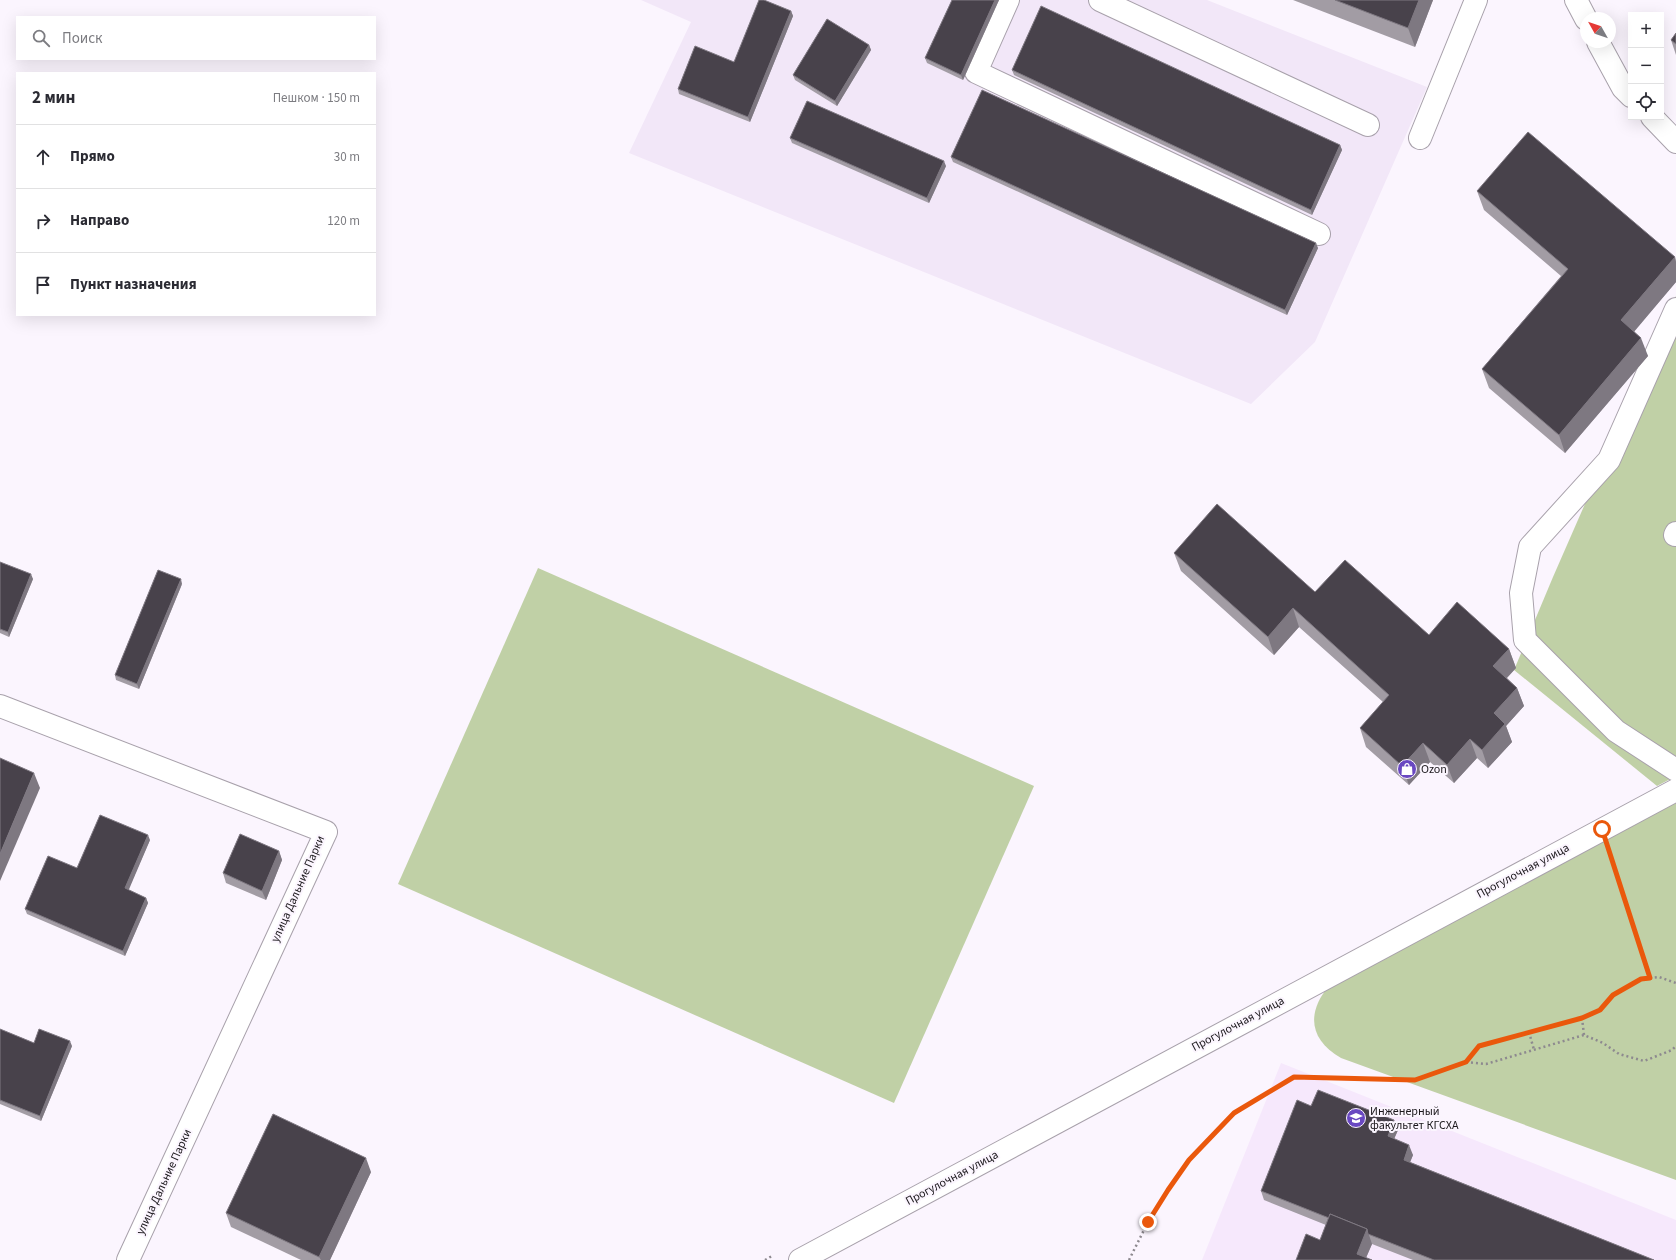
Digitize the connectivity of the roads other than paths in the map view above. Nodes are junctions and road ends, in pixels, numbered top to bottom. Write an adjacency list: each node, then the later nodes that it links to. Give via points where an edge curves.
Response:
1 (1008, 0): 12 (street, via 976,72)
2 (1100, 0): 9 (street)
3 (1476, 0): 10 (street)
4 (1576, 0): 5 (street)
5 (1582, 12)
6 (1601, 48): 7 (street)
7 (1628, 93)
8 (1655, 120): 11 (street)
9 (1368, 125)
10 (1420, 138)
11 (1676, 142)
12 (1319, 234)
13 (1676, 309): 15 (street, via 1609,460 1530,547 1521,593 1525,640 1616,731)
14 (0, 706): 17 (street, улица Дальние Парки, via 326,832)
15 (1676, 770)
16 (1676, 790): 18 (street, Прогулочная улица)
17 (128, 1260)
18 (800, 1260)

